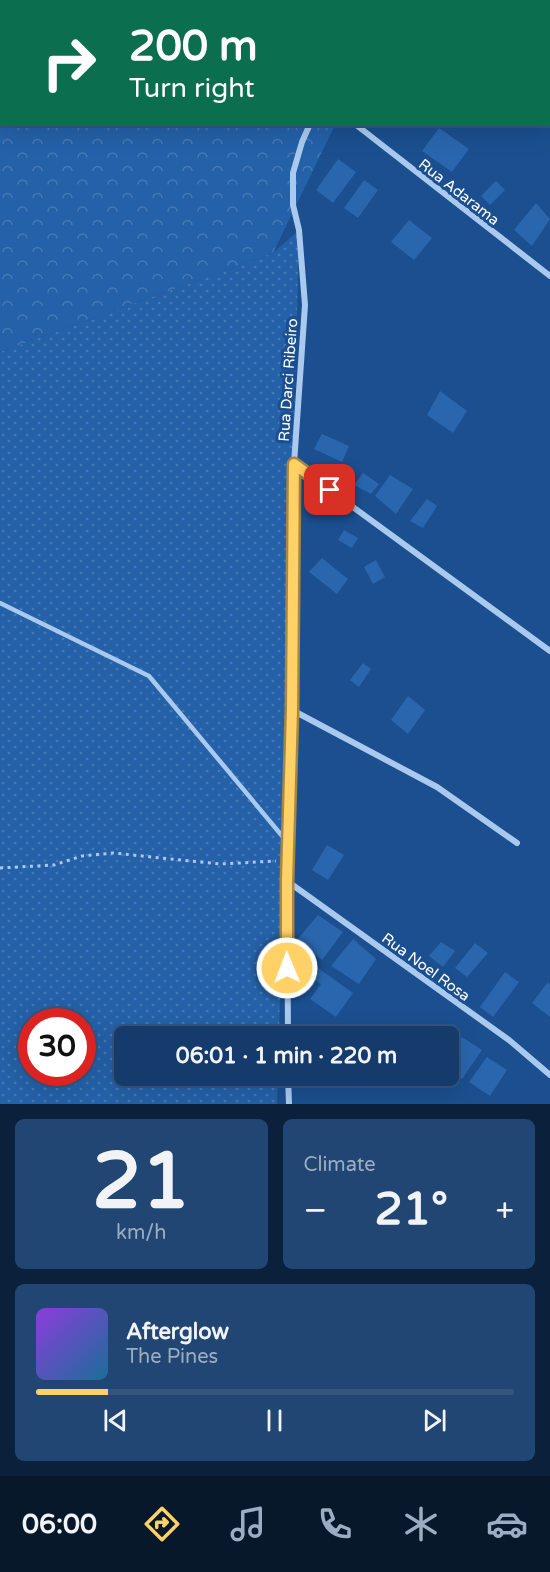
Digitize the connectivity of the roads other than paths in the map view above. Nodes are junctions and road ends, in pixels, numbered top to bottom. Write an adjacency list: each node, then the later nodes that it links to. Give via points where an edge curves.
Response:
1 (309, 126): 4 (street, Rua Darci Ribeiro, via 293,173 305,305)
2 (358, 126): 3 (street, Rua Adarama)
3 (550, 276)
4 (294, 464): 6 (street); 7 (street, Rua Darci Ribeiro)
5 (0, 603): 8 (lane, via 148,676)
6 (550, 651)
7 (292, 710): 8 (street, Rua Darci Ribeiro); 9 (street, via 437,787)
8 (288, 843): 10 (street, Rua Darci Ribeiro)
9 (517, 843)
10 (287, 881): 11 (street, Rua Darci Ribeiro); 12 (street, Rua Noel Rosa, via 509,1040)
11 (288, 1026)
12 (550, 1075)
13 (288, 1086): 14 (street)
14 (289, 1104)

